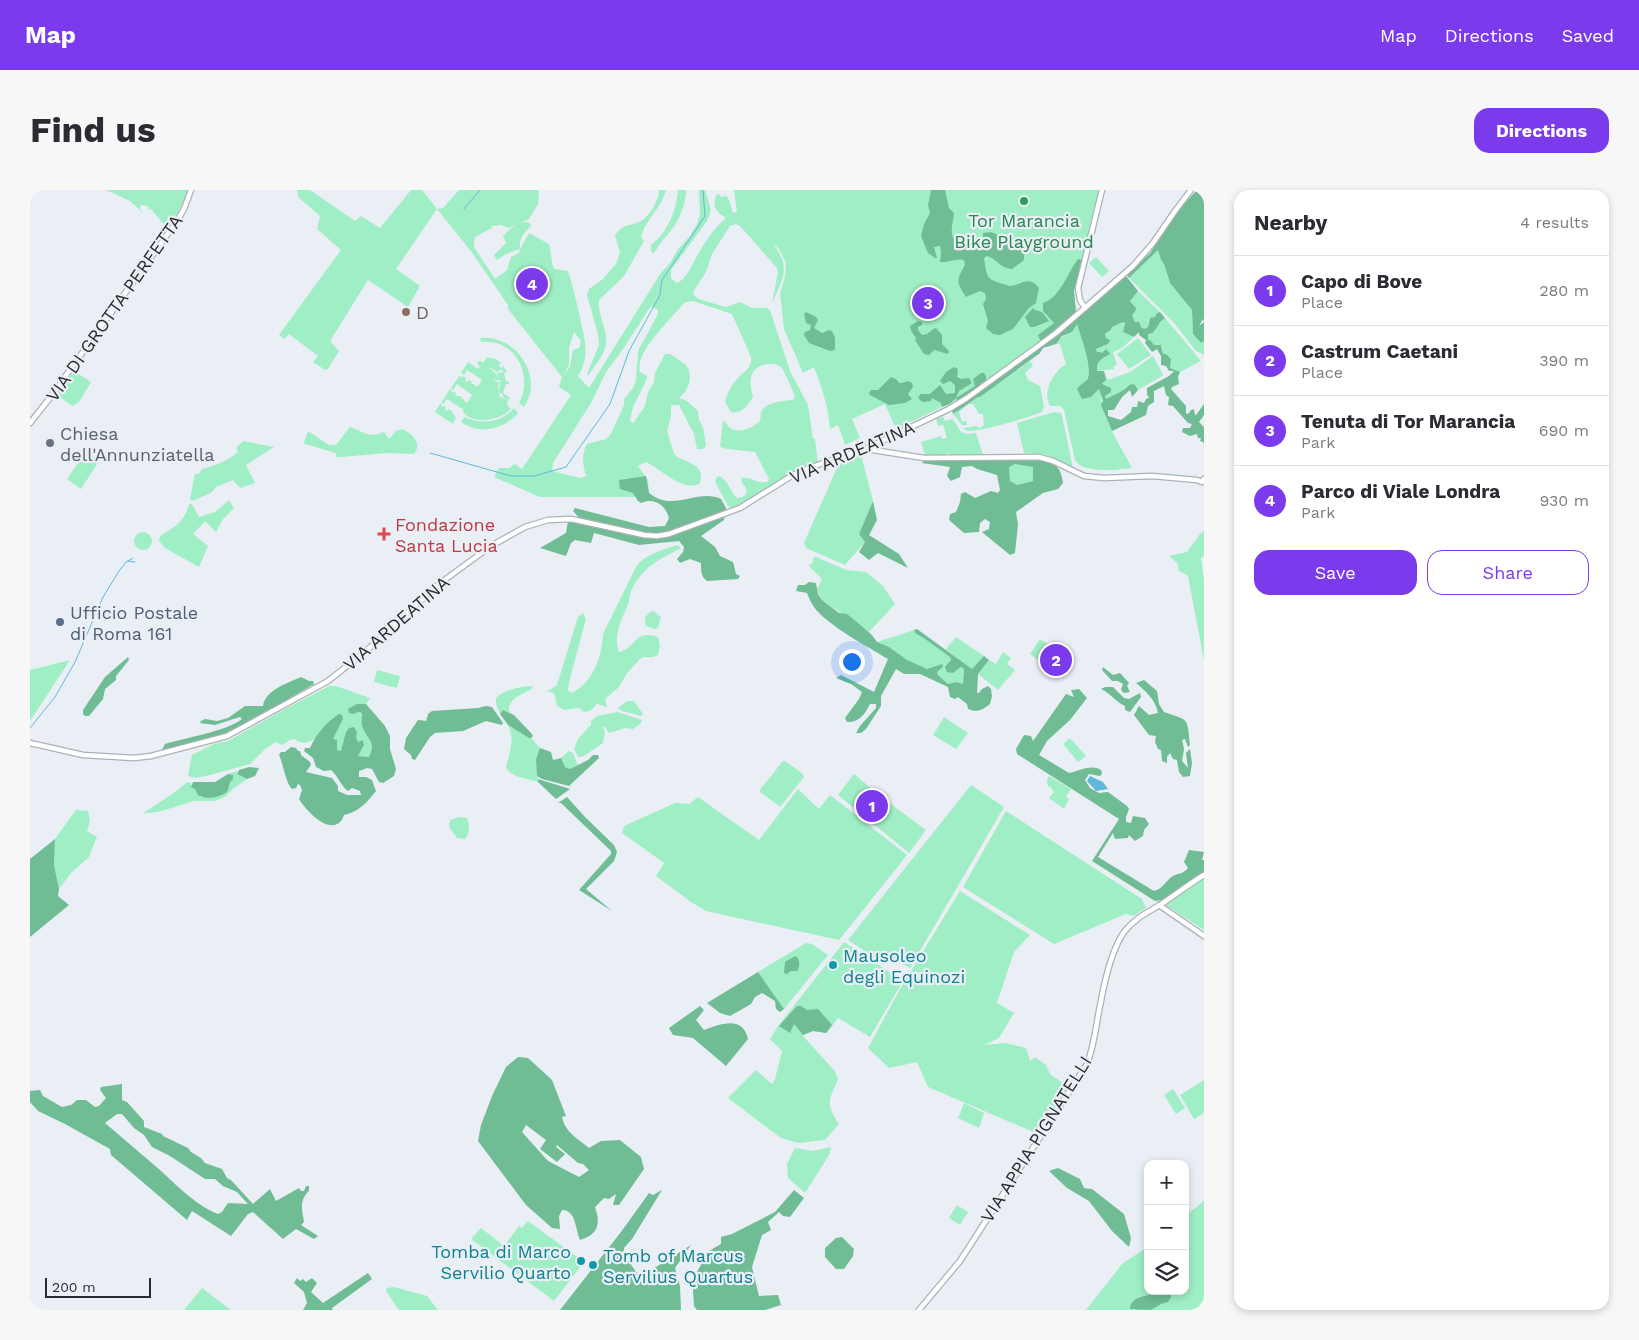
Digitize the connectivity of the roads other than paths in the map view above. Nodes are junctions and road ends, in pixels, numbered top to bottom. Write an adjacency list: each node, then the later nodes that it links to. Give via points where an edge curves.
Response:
1 (191, 190): 5 (main road, VIA DI GROTTA PERFETTA, via 177,221)
2 (1102, 190): 4 (main road, via 1078,288 1080,300)
3 (1191, 190): 4 (main road, VIA ARDEATINA, via 1141,257)
4 (1086, 308): 6 (main road, VIA ARDEATINA, via 967,398)
5 (30, 423)
6 (869, 448): 7 (main road, via 924,458 1039,457 1084,476 1104,478 1152,476); 8 (main road, VIA ARDEATINA, via 804,470 743,506 669,534 644,535 571,520 548,520 525,526 490,546 439,584 328,681 227,736 134,758 78,754)
7 (1203, 480)
8 (30, 743)
9 (1204, 875): 10 (main road, VIA APPIA PIGNATELLI)
10 (1159, 905): 11 (main road); 12 (main road, VIA APPIA PIGNATELLI, via 1134,921 1118,943 1100,1001 1093,1046 1083,1071 957,1265)
11 (1204, 936)
12 (919, 1310)

